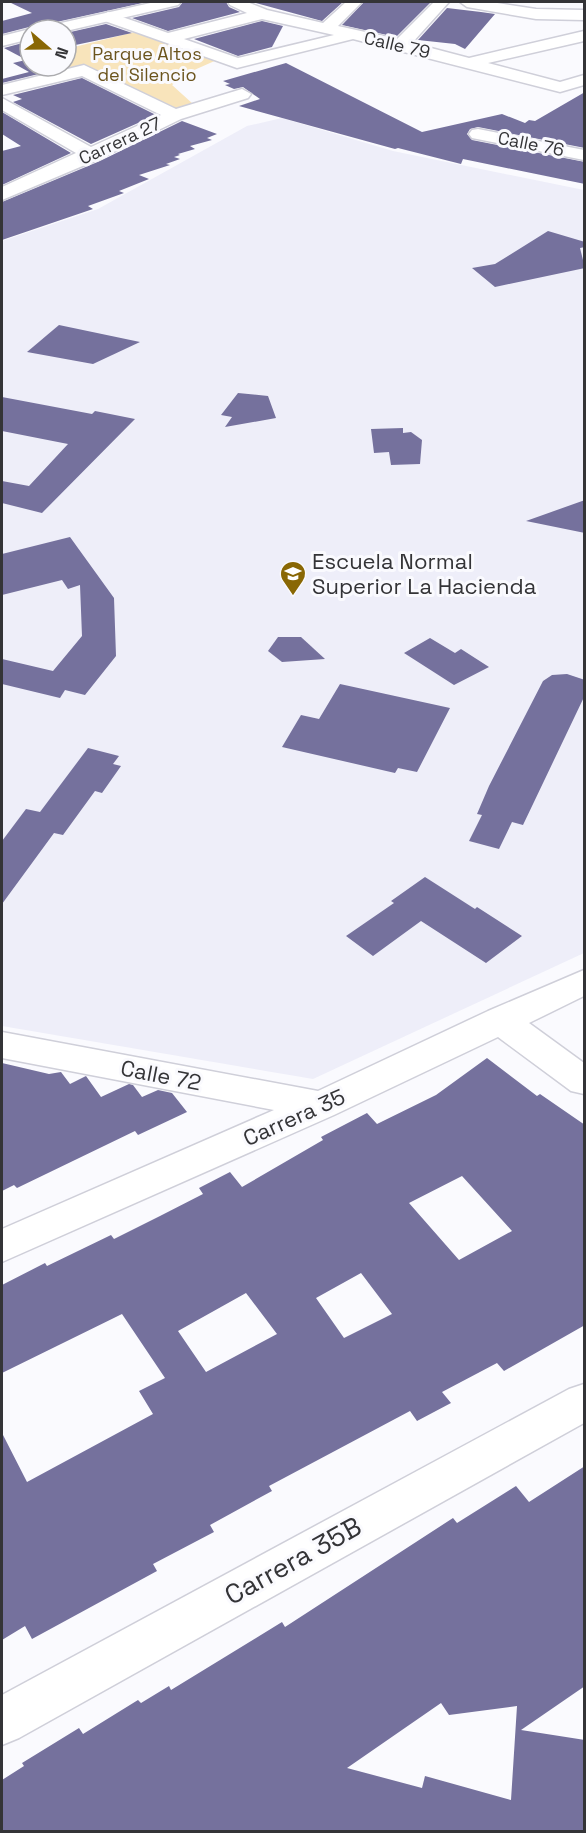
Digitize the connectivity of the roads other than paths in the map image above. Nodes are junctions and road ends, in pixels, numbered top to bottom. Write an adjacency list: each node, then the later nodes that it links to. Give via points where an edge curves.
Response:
1 (173, 2): 9 (street)
2 (235, 2): 7 (street, Calle 79)
3 (355, 2): 11 (street)
4 (442, 2): 17 (street)
5 (467, 2): 6 (street)
6 (516, 6): 8 (street, via 554,16)
7 (262, 14): 11 (street, Calle 79); 15 (street)
8 (585, 15)
9 (108, 16): 10 (street); 15 (street)
10 (78, 23)
11 (326, 28): 12 (street, Calle 79)
12 (356, 34): 15 (street, via 237,63); 17 (street, Calle 79)
13 (585, 36): 18 (street)
14 (18, 37): 16 (street)
15 (167, 38)
16 (2, 41)
17 (401, 45): 18 (street, Calle 79)
18 (470, 62): 19 (street, Calle 79, via 560,87)
19 (585, 80)
20 (2, 90): 23 (street, via 84,70)
21 (242, 94): 23 (street, Carrera 27)
22 (2, 103): 26 (street)
23 (175, 116): 26 (street, Carrera 27)
24 (478, 134): 25 (street, Calle 76)
25 (583, 153)
26 (92, 155): 27 (street, Carrera 27)
27 (2, 194)
28 (585, 982): 29 (street, Carrera 35)
29 (500, 1020): 31 (street); 32 (street, Carrera 35)
30 (2, 1045): 32 (street, Calle 72)
31 (585, 1081)
32 (321, 1106): 33 (street, Carrera 35)
33 (2, 1246)
34 (585, 1402): 35 (street, Carrera 35B)
35 (2, 1721)

